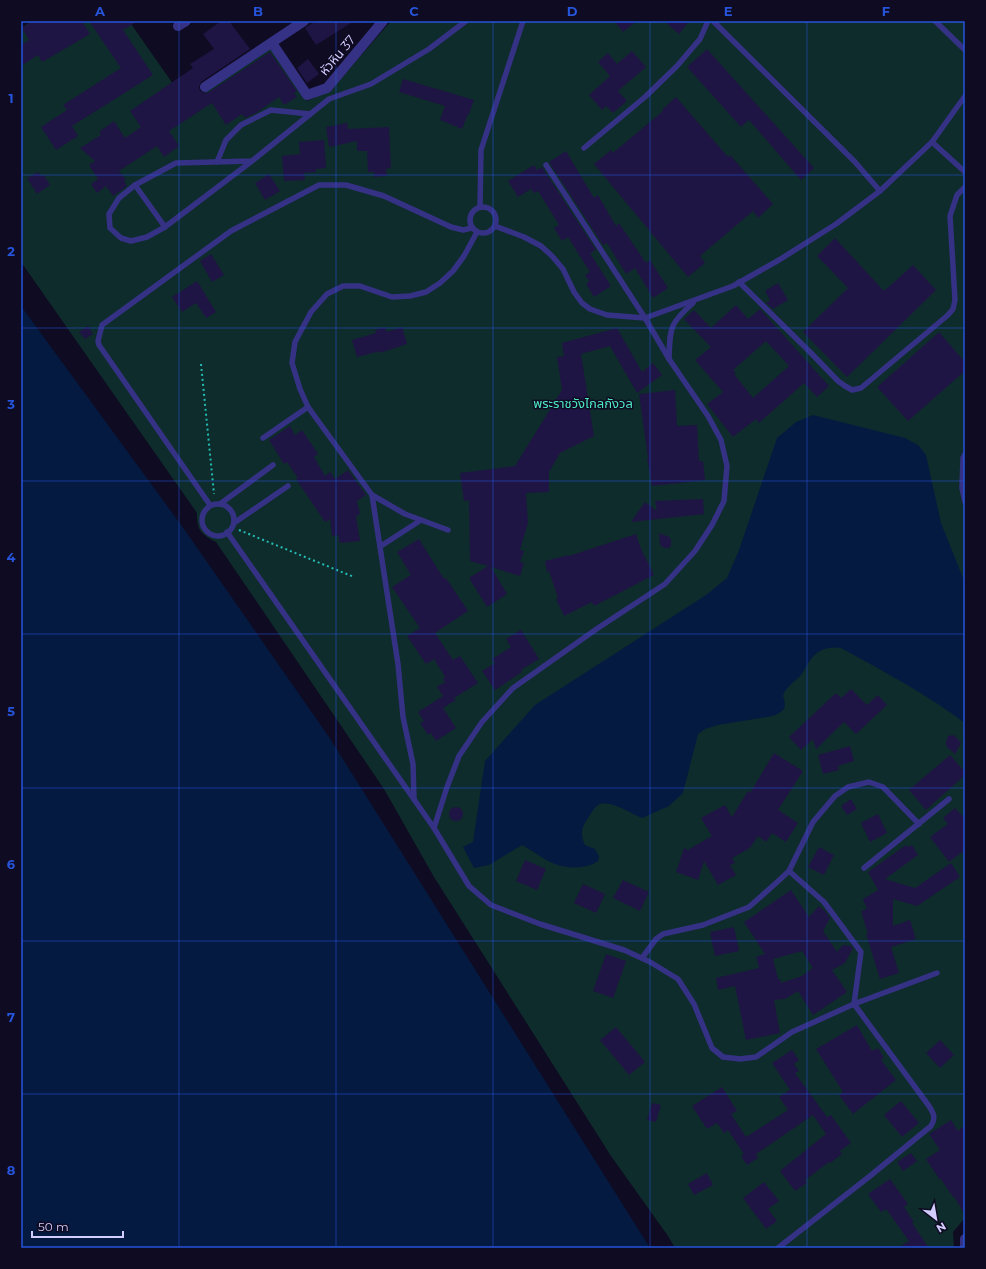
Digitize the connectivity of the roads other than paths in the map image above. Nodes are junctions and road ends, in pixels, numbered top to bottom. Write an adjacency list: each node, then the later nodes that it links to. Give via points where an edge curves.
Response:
1 (304, 21): 8 (street)
2 (383, 21): 8 (street, หัวหิน 37, via 327,88 307,95)
3 (466, 21): 12 (lane, via 430,48 371,84 329,98)
4 (523, 21): 22 (lane, via 481,150)
5 (708, 21): 14 (lane, via 700,39 677,66 645,97)
6 (713, 21): 21 (lane, via 855,162)
7 (935, 21): 9 (lane)
8 (272, 43): 10 (street)
9 (965, 50)
10 (205, 87)
11 (965, 96): 13 (lane)
12 (310, 114): 15 (lane); 16 (lane, via 271,110 241,124 226,140)
13 (932, 142): 18 (lane); 21 (lane)
14 (584, 148)
15 (252, 161): 16 (lane); 24 (lane)
16 (218, 162): 19 (lane, via 176,163)
17 (546, 164): 29 (lane)
18 (965, 172)
19 (135, 185): 24 (lane); 24 (lane, via 118,198 109,214 110,228 121,238 131,242)
20 (965, 187): 27 (lane, via 957,195 950,216 955,300 953,309 861,388 852,390 838,381)
21 (880, 191): 27 (lane, via 836,224 780,260)
22 (480, 207): 23 (lane, via 486,207 493,212 497,219); 25 (lane, via 472,214)
23 (495, 226): 26 (lane, via 489,233); 29 (lane, via 541,246 563,269 574,292 590,309 607,315)
24 (165, 227)
25 (472, 228): 26 (lane); 38 (lane, via 463,230 451,227 384,196 346,185 319,185 232,231 102,325 99,345)
26 (477, 232): 31 (lane, via 453,271 426,292 392,297 360,286 343,286 327,294 311,312 295,342 292,363)
27 (739, 282): 28 (lane)
28 (694, 301): 29 (lane); 30 (lane, via 677,317 671,329)
29 (645, 318): 30 (lane)
30 (669, 359): 47 (lane, via 708,416 721,440 727,466 724,501 712,525 695,551 665,584 513,688 482,722 459,756)
31 (308, 407): 32 (lane); 36 (lane)
32 (263, 438)
33 (965, 454): 37 (lane, via 962,488)
34 (273, 465): 38 (lane)
35 (288, 486): 40 (lane)
36 (372, 495): 39 (lane); 43 (lane)
37 (965, 502)
38 (215, 504): 40 (lane, via 226,505 230,509 233,514); 42 (lane, via 205,509 201,519 205,530 215,536)
39 (420, 520): 41 (lane); 43 (lane)
40 (233, 525): 42 (lane)
41 (448, 530)
42 (228, 532): 44 (lane)
43 (381, 546): 44 (lane, via 403,717 412,764)
44 (414, 799): 47 (lane)
45 (949, 799): 46 (lane)
46 (919, 824): 48 (lane); 49 (lane, via 883,787 869,782 848,787 835,796 813,822)
47 (434, 828): 50 (lane, via 469,886 491,905)
48 (864, 868)
49 (789, 870): 50 (lane, via 749,907 703,925 663,934); 52 (lane, via 824,902 861,952)
50 (642, 958): 52 (lane, via 678,979 694,1004 712,1048 723,1057 740,1059 756,1056 792,1032)
51 (937, 973): 52 (lane)
52 (854, 1004): 54 (lane, via 929,1106 934,1114 934,1120 931,1126)
53 (965, 1239): 55 (street)
54 (778, 1248)
55 (965, 1248)

